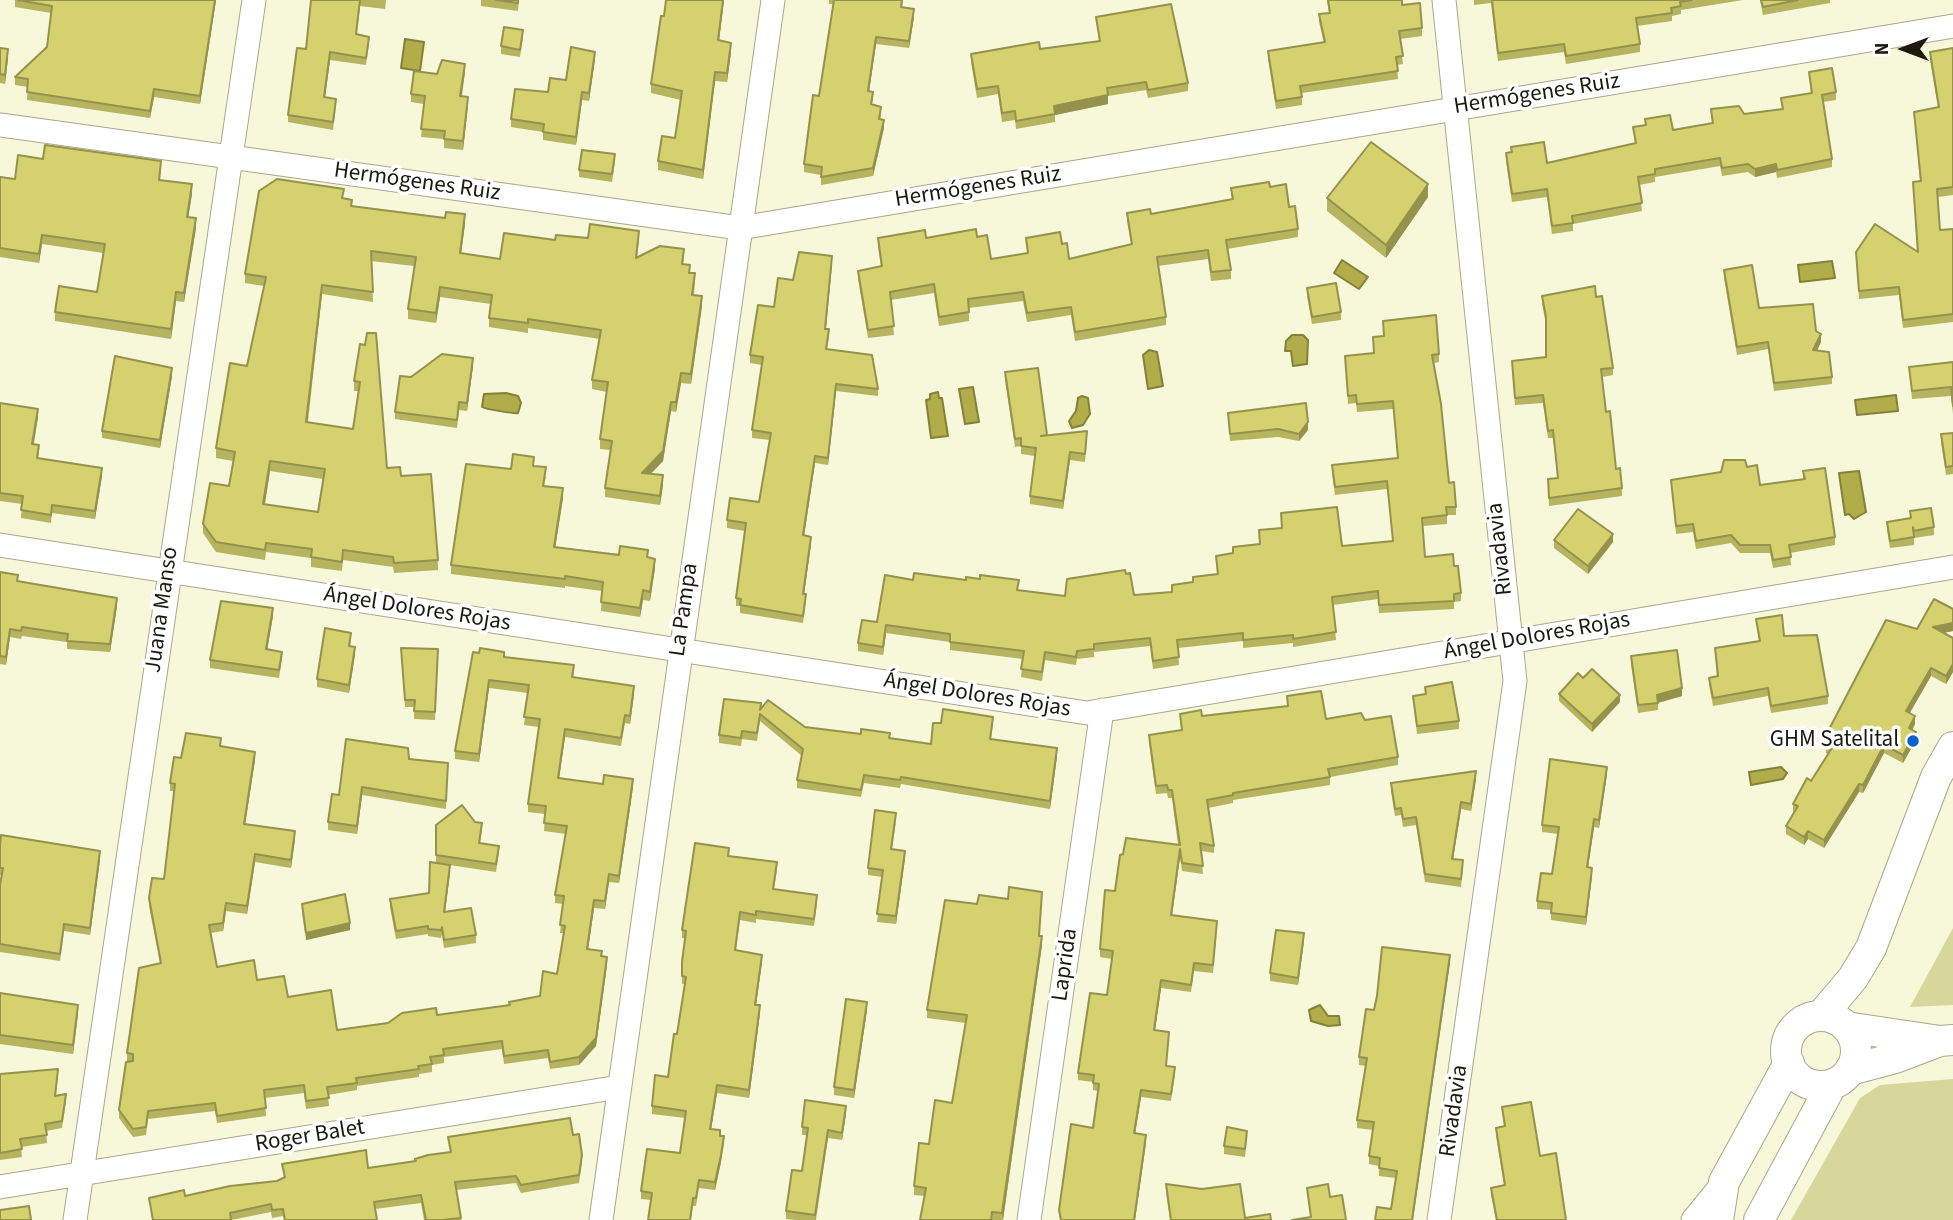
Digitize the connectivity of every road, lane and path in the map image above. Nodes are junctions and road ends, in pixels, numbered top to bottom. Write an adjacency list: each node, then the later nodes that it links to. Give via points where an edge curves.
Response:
1 (254, 0): 7 (street, Juana Manso)
2 (773, 0): 8 (street, La Pampa)
3 (1444, 0): 5 (street, Rivadavia)
4 (1953, 26): 5 (street, Hermógenes Ruiz)
5 (1455, 109): 8 (street, Hermógenes Ruiz); 12 (street, Rivadavia)
6 (0, 125): 7 (street, Hermógenes Ruiz)
7 (231, 157): 8 (street, Hermógenes Ruiz); 11 (street, Juana Manso)
8 (740, 228): 13 (street, La Pampa)
9 (0, 545): 11 (street, Ángel Dolores Rojas)
10 (1953, 567): 12 (street, Ángel Dolores Rojas)
11 (169, 571): 13 (street, Ángel Dolores Rojas); 21 (street, Juana Manso)
12 (1511, 642): 14 (street, Ángel Dolores Rojas); 28 (street, Rivadavia, via 1516,681)
13 (679, 650): 14 (street, Ángel Dolores Rojas, via 1087,713); 20 (street, La Pampa)
14 (1102, 710): 27 (street, Laprida)
15 (1953, 747): 16 (street, via 1936,777 1871,948)
16 (1834, 1021): 17 (street); 18 (street, via 1808,1019 1790,1036 1786,1049); 19 (street, via 1856,1047)
17 (1946, 1040): 19 (street)
18 (1789, 1063): 19 (street, via 1804,1081 1816,1086); 22 (street)
19 (1841, 1077): 24 (street)
20 (619, 1087): 21 (street, Roger Balet); 26 (street, La Pampa)
21 (82, 1174): 23 (street, Roger Balet); 25 (street, Juana Manso)
22 (1724, 1182): 29 (street); 30 (street)
23 (0, 1187)
24 (1758, 1218)
25 (75, 1220)
26 (601, 1220)
27 (1029, 1220)
28 (1439, 1220)
29 (1693, 1220)
30 (1718, 1220)

